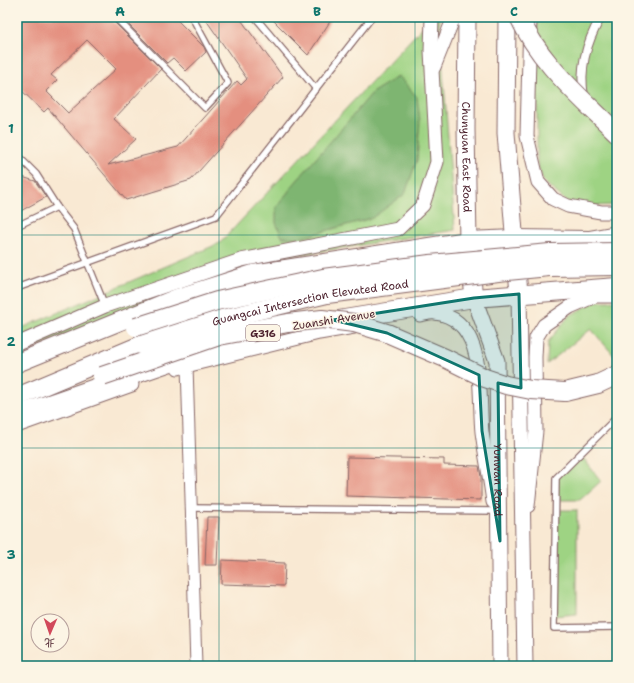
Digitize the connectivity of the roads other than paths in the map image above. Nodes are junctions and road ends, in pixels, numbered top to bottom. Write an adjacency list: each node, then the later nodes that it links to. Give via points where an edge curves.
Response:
1 (115, 17): 2 (lane, via 205,108 228,83)
2 (192, 17)
3 (255, 17): 13 (lane)
4 (372, 17): 13 (lane)
5 (432, 17): 12 (street)
6 (454, 17): 12 (street)
7 (467, 17): 24 (main road, Chunyuan East Road)
8 (507, 17): 23 (main road, via 506,133)
9 (519, 17): 15 (highway, bridge, via 532,43 559,77)
10 (530, 17): 18 (street, via 527,136 538,182 553,199 568,206)
11 (601, 17): 14 (street, via 594,28 583,66 582,88)
12 (432, 72): 25 (street, via 436,162 423,205 398,229)
13 (316, 89): 27 (lane, via 216,216)
14 (586, 103)
15 (617, 133)
16 (17, 155): 17 (lane, via 36,174)
17 (57, 207): 21 (lane); 27 (lane, via 74,229)
18 (601, 212): 19 (street); 20 (street)
19 (617, 212)
20 (617, 218)
21 (17, 226)
22 (617, 235): 23 (highway, via 589,240)
23 (515, 239): 24 (highway); 32 (main road)
24 (468, 241): 29 (highway); 34 (main road, Chunyuan East Road)
25 (317, 245): 29 (street); 35 (street, via 241,260)
26 (617, 252): 41 (highway, Guangcai Intersection Elevated Road, bridge, via 550,253 430,264 323,278 217,301 136,327)
27 (87, 262): 31 (lane); 35 (lane)
28 (617, 266): 43 (highway, Guangcai Intersection Elevated Road, bridge, via 550,267 498,272 327,294 222,319 141,345)
29 (253, 274): 39 (highway, via 177,298)
30 (617, 287): 32 (highway, G316)
31 (17, 288)
32 (519, 294): 34 (highway, Zuanshi Avenue / G316); 51 (main road)
33 (617, 296): 51 (street, via 596,296 570,308 544,325 536,338 536,431)
34 (474, 298): 38 (highway, Zuanshi Avenue / G316, via 270,331); 50 (main road, Yunwan Road, via 497,361)
35 (105, 306): 37 (street)
36 (319, 333): 38 (street); 40 (street); 49 (street, via 434,312 453,318 470,335 478,365 482,432)
37 (17, 344)
38 (214, 347): 45 (highway, Zuanshi Avenue / G316)
39 (17, 363)
40 (187, 365): 47 (street); 48 (street)
41 (17, 375)
42 (617, 376): 44 (highway, bridge, via 598,384 565,392 531,390 485,378 386,333 354,323 322,319 219,336 102,376)
43 (17, 397)
44 (17, 401)
45 (17, 415)
46 (617, 417): 52 (lane, via 556,478 554,628)
47 (17, 426)
48 (191, 508): 49 (lane); 53 (street)
49 (495, 511): 50 (street)
50 (500, 541): 54 (main road, Yunwan Road)
51 (524, 542): 55 (main road)
52 (617, 627)
53 (196, 666)
54 (500, 666)
55 (525, 666)

